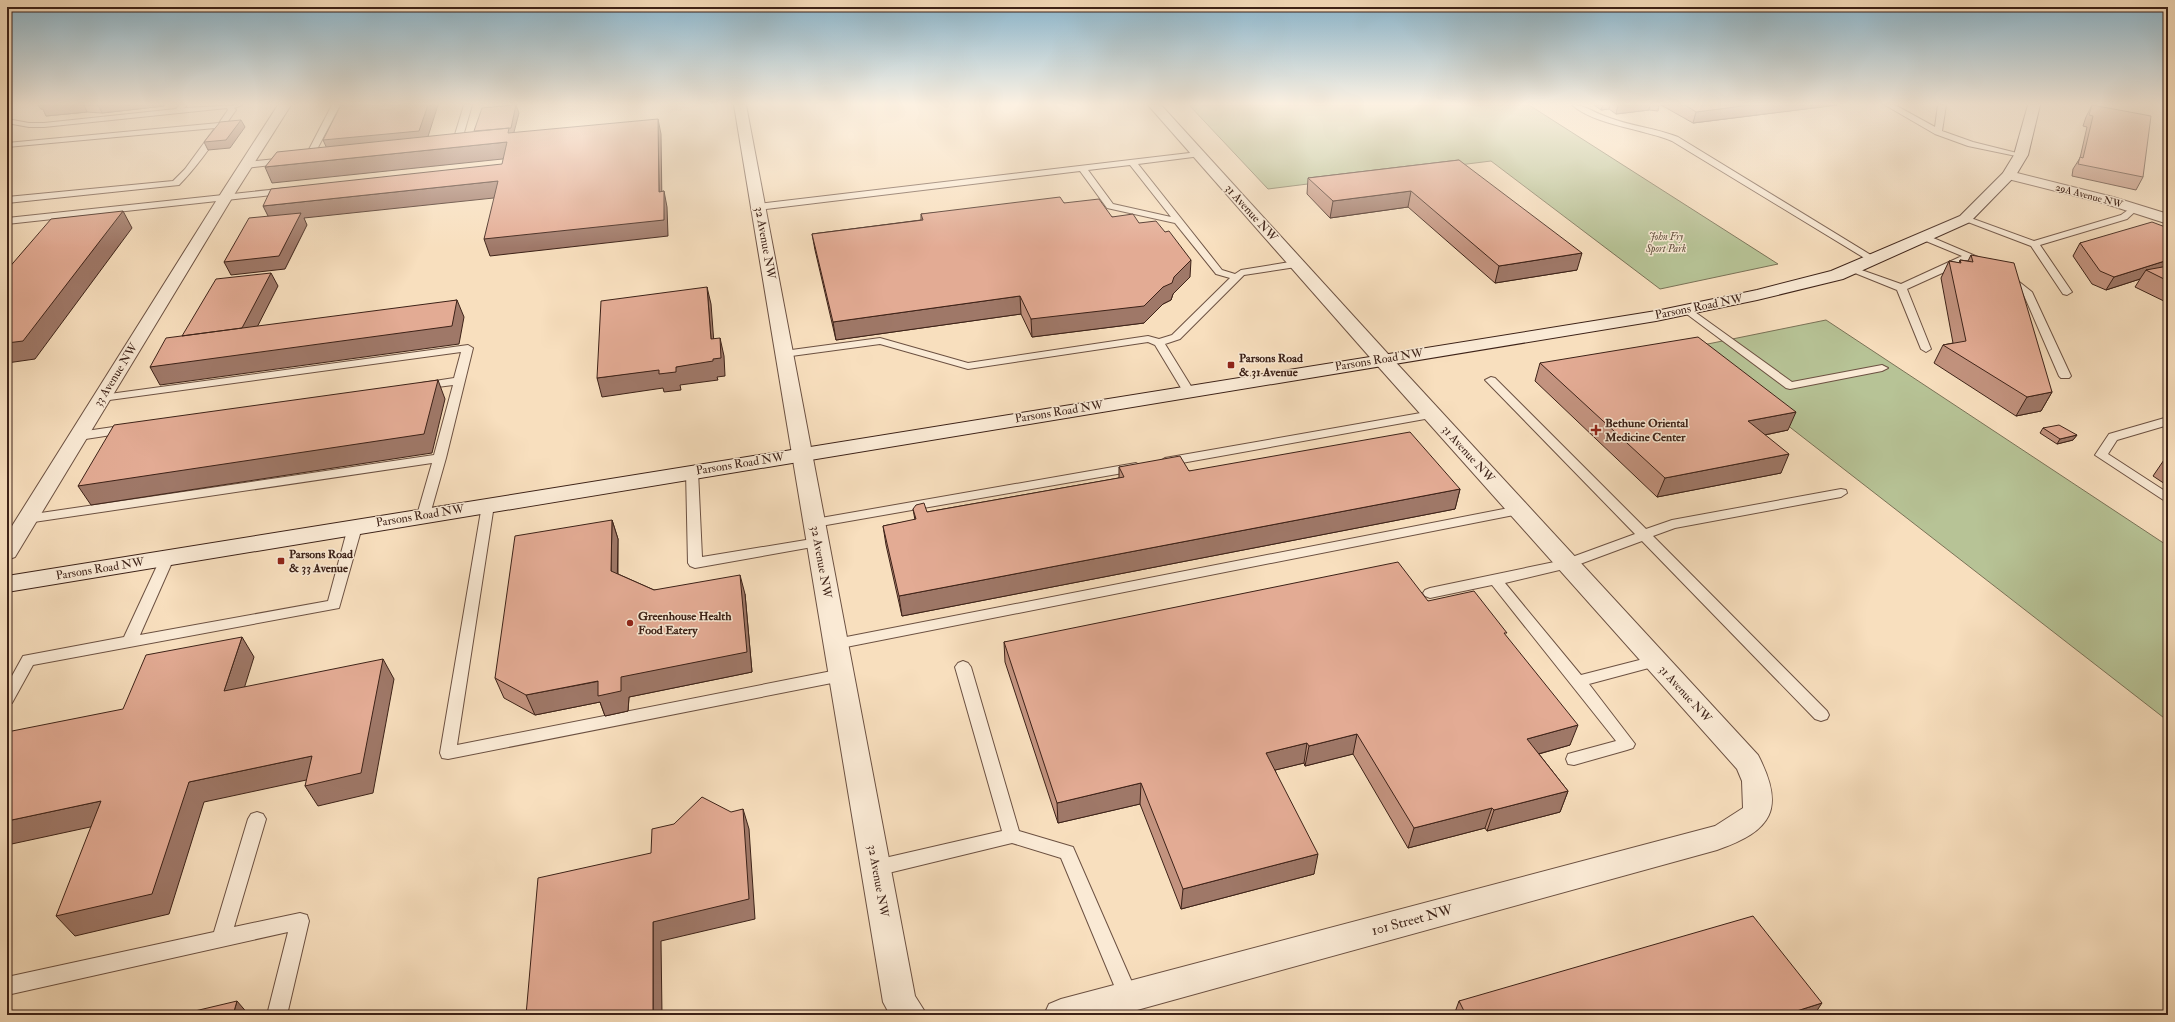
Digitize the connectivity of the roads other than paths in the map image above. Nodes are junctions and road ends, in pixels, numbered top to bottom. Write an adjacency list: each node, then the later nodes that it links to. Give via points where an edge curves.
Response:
1 (202, 153): 15 (lane, via 176,183)
2 (254, 153): 10 (street, 33 Avenue NW)
3 (308, 153): 10 (lane, via 304,159)
4 (748, 153): 16 (street, 32 Avenue NW)
5 (1698, 153): 25 (lane)
6 (2011, 153): 8 (lane)
7 (1198, 154): 9 (lane); 26 (street, 31 Avenue NW)
8 (2021, 155): 12 (street, Parsons Road NW)
9 (1132, 162): 11 (lane); 20 (lane)
10 (246, 165): 14 (street, 33 Avenue NW)
11 (1082, 168): 16 (lane); 20 (lane, via 1110,206)
12 (2009, 175): 17 (street, 29A Avenue NW); 18 (street, Parsons Road NW)
13 (296, 190): 14 (lane)
14 (225, 198): 21 (lane); 42 (street, 33 Avenue NW)
15 (7, 200)
16 (758, 207): 34 (street, 32 Avenue NW)
17 (2135, 208): 19 (street, 29A Avenue NW); 23 (lane, via 2124,217)
18 (1965, 219): 22 (street, Parsons Road NW); 23 (lane)
19 (2168, 219)
20 (1178, 220): 28 (lane, via 1219,272)
21 (7, 221)
22 (1924, 237): 24 (lane); 25 (street, Parsons Road NW)
23 (2034, 244): 30 (lane)
24 (1971, 256): 29 (lane); 37 (lane, via 1998,267 2027,292)
25 (1874, 260): 27 (street, Parsons Road NW)
26 (1296, 264): 28 (lane, via 1246,271); 35 (street, 31 Avenue NW)
27 (1850, 269): 29 (lane); 31 (street, Parsons Road NW, via 1798,286)
28 (1236, 277): 32 (lane, via 1176,337)
29 (1901, 288): 33 (lane)
30 (2067, 292)
31 (1688, 310): 35 (street, Parsons Road NW); 36 (lane, via 1790,386)
32 (1158, 343): 34 (lane, via 1154,339 1142,339 968,366 880,341); 41 (lane)
33 (1926, 349)
34 (784, 354): 47 (street, 32 Avenue NW)
35 (1382, 359): 41 (street, Parsons Road NW); 43 (street, 31 Avenue NW)
36 (1882, 368)
37 (2065, 376)
38 (1491, 380): 58 (lane)
39 (459, 381): 40 (lane); 42 (lane, via 468,348); 48 (lane)
40 (413, 388)
41 (1188, 391): 47 (street, Parsons Road NW)
42 (102, 398): 46 (street, 33 Avenue NW)
43 (1432, 415): 53 (street, 31 Avenue NW); 57 (lane)
44 (2168, 421): 51 (lane, via 2112,437 2101,455)
45 (141, 427): 46 (lane)
46 (79, 436): 55 (street, 33 Avenue NW)
47 (802, 454): 49 (street, Parsons Road NW); 57 (street, 32 Avenue NW)
48 (440, 458): 54 (lane); 55 (lane)
49 (692, 471): 52 (street, Parsons Road NW); 57 (lane, via 695,563)
50 (1840, 493): 58 (lane, via 1672,524)
51 (2168, 499)
52 (488, 505): 54 (street, Parsons Road NW); 69 (lane, via 448,753)
53 (1519, 510): 61 (street, 31 Avenue NW); 66 (lane)
54 (424, 515): 56 (street, Parsons Road NW)
55 (28, 519): 59 (street, 33 Avenue NW)
56 (355, 527): 60 (street, Parsons Road NW); 65 (lane, via 334,605)
57 (816, 533): 66 (street, 32 Avenue NW)
58 (1644, 535): 61 (lane); 72 (lane)
59 (7, 552)
60 (168, 558): 63 (street, Parsons Road NW); 65 (lane)
61 (1567, 564): 62 (lane); 67 (street, 31 Avenue NW)
62 (1495, 580): 64 (lane); 70 (lane)
63 (7, 584)
64 (1430, 593)
65 (130, 641): 71 (lane, via 28,660)
66 (836, 644): 69 (street, 32 Avenue NW)
67 (1655, 661): 70 (lane); 74 (street, 31 Avenue NW, via 1748,763 1756,782)
68 (963, 667): 76 (lane)
69 (842, 675): 77 (street, 32 Avenue NW)
70 (1578, 681): 73 (lane, via 1627,744)
71 (7, 699)
72 (1821, 715)
73 (1574, 759)
74 (1757, 813): 80 (street, 101 Street NW, via 1745,825 1717,838)
75 (257, 819): 78 (lane)
76 (1012, 836): 77 (lane); 80 (lane, via 1067,852)
77 (876, 868): 82 (street, 32 Avenue NW, via 900,1002)
78 (221, 939): 79 (lane); 81 (lane, via 300,921)
79 (7, 986)
80 (1128, 996): 83 (street, 101 Street NW)
81 (277, 1015)
82 (910, 1015)
83 (1061, 1015)

